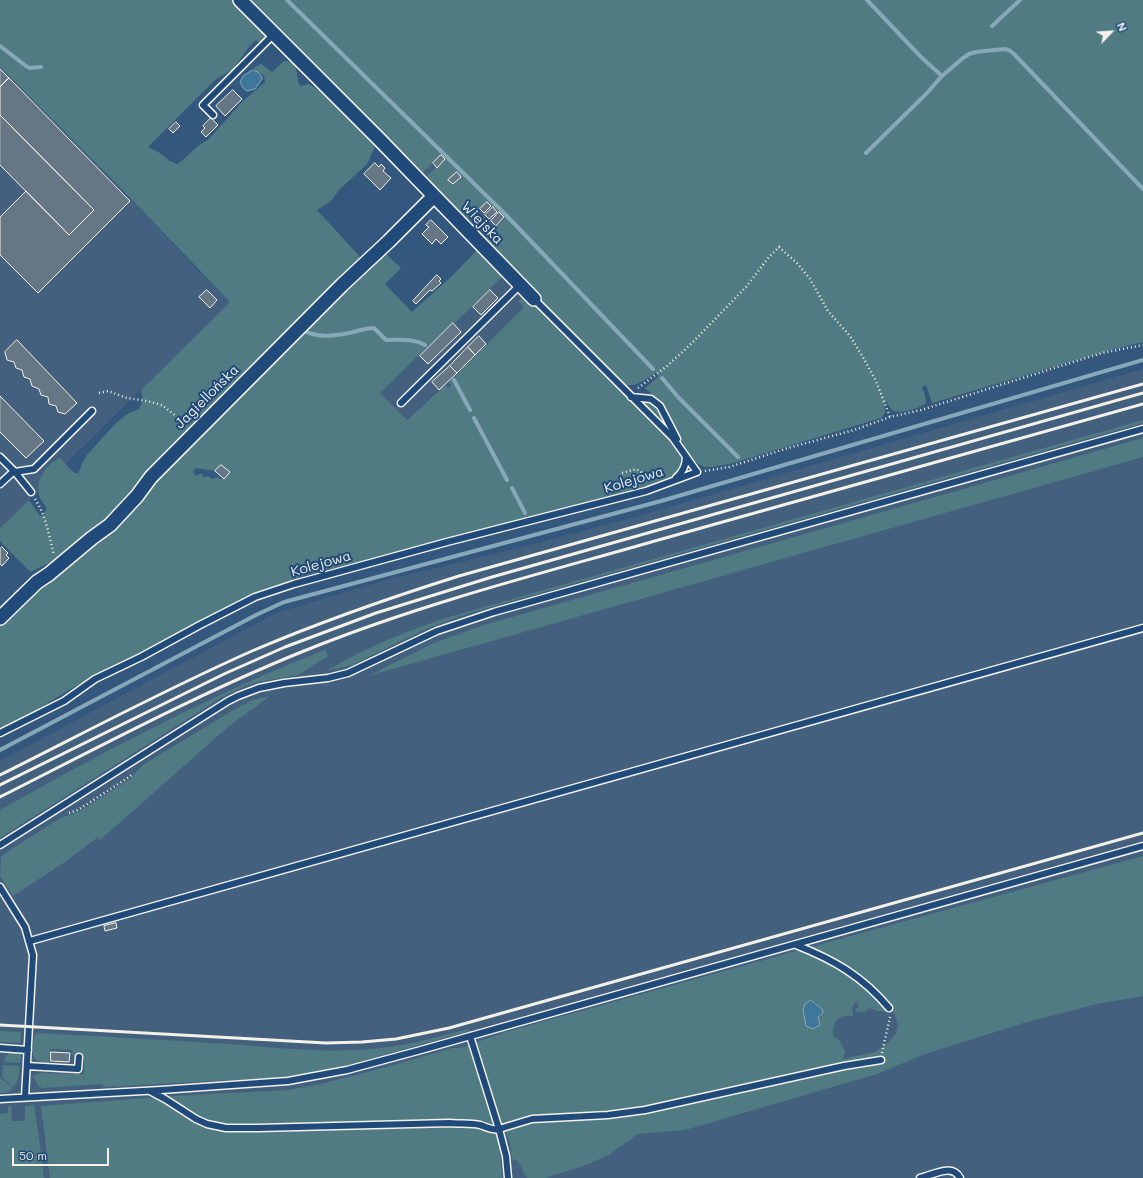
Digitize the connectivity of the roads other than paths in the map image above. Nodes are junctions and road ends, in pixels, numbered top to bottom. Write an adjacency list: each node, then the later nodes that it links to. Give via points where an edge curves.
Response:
1 (240, 0): 2 (street, Wiejska)
2 (274, 34): 3 (lane, via 203,105); 4 (street, Wiejska)
3 (213, 115)
4 (434, 196): 5 (street, Wiejska); 19 (street, Jagiellońska, via 150,477 110,525 37,582)
5 (520, 285): 6 (street, Wiejska); 8 (lane)
6 (534, 299): 7 (lane, Wiejska)
7 (630, 396): 10 (lane, Wiejska); 10 (lane, via 651,399 660,406)
8 (401, 403)
9 (92, 411): 14 (lane, via 34,469)
10 (669, 429): 12 (lane, Wiejska)
11 (1143, 429): 22 (lane, via 494,612 437,631 361,668 338,676 248,691 228,701)
12 (686, 456): 15 (lane, Wiejska); 16 (lane, Kolejowa, via 683,472)
13 (0, 457): 14 (lane)
14 (14, 471): 17 (lane); 18 (lane)
15 (697, 472): 16 (lane, Kolejowa)
16 (674, 481): 21 (lane, Kolejowa, via 646,491 294,584 256,597 141,658 95,679 64,700)
17 (0, 484)
18 (31, 492)
19 (0, 618)
20 (1143, 628): 25 (lane)
21 (0, 733)
22 (0, 845)
23 (1143, 846): 26 (lane)
24 (0, 887): 25 (lane, via 25,927)
25 (30, 941): 30 (lane, via 33,961)
26 (796, 945): 27 (lane, via 851,973 869,986); 28 (lane)
27 (889, 1008)
28 (470, 1036): 34 (lane, via 347,1070 288,1082); 37 (lane)
29 (0, 1048): 30 (lane)
30 (28, 1050): 33 (lane)
31 (79, 1057): 33 (lane, via 78,1070)
32 (881, 1060): 37 (lane, via 645,1110 608,1115 532,1119)
33 (27, 1066): 35 (lane)
34 (149, 1090): 35 (lane); 37 (lane, via 166,1098 196,1119 226,1128 450,1123)
35 (25, 1097): 36 (lane)
36 (0, 1098)
37 (499, 1129): 39 (lane, via 506,1156)
38 (935, 1176): 40 (lane); 41 (lane, via 951,1170)
39 (508, 1178)
40 (920, 1178)
41 (960, 1178)

